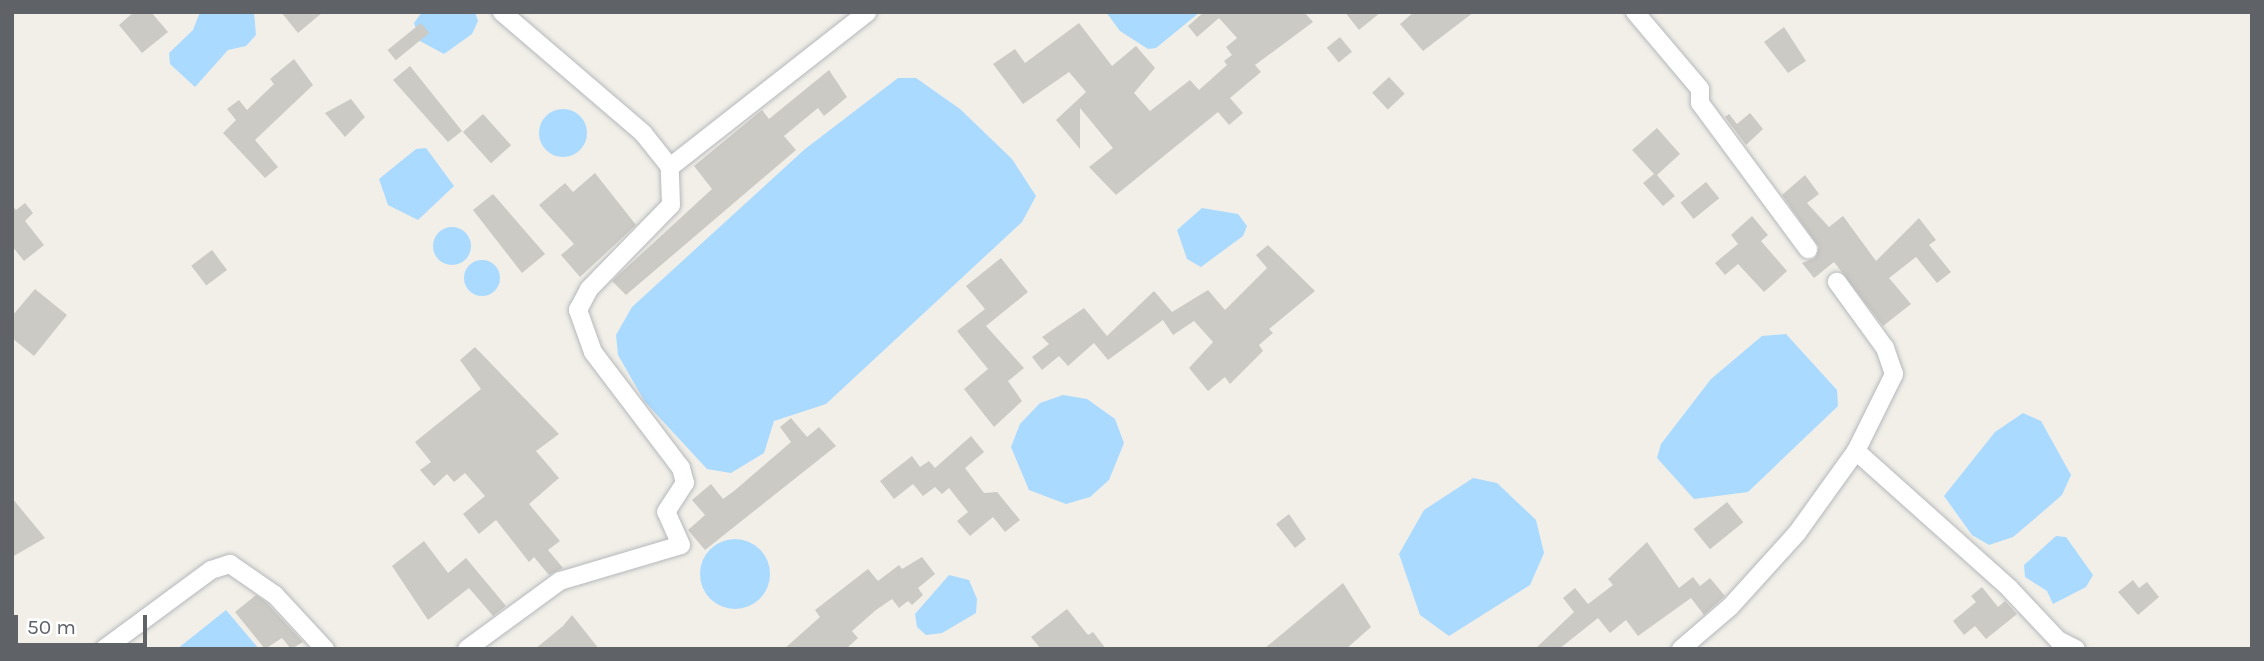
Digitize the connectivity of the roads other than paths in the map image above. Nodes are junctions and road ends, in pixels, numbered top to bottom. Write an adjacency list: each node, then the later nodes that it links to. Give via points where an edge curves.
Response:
1 (502, 12): 4 (street, via 643,133)
2 (868, 12): 4 (street)
3 (1635, 12): 5 (street, via 1700,89 1700,103)
4 (670, 167): 10 (street, via 671,205 589,289 578,310 593,352 681,468 685,484 666,512 681,545 560,581)
5 (1808, 249)
6 (1837, 282): 7 (street, via 1885,348 1894,374)
7 (1856, 452): 11 (street, via 1790,541 1730,607); 12 (street, via 2009,589 2057,640)
8 (104, 649): 9 (street, via 211,570 230,564 275,595)
9 (325, 649)
10 (467, 649)
11 (1681, 649)
12 (2076, 649)

